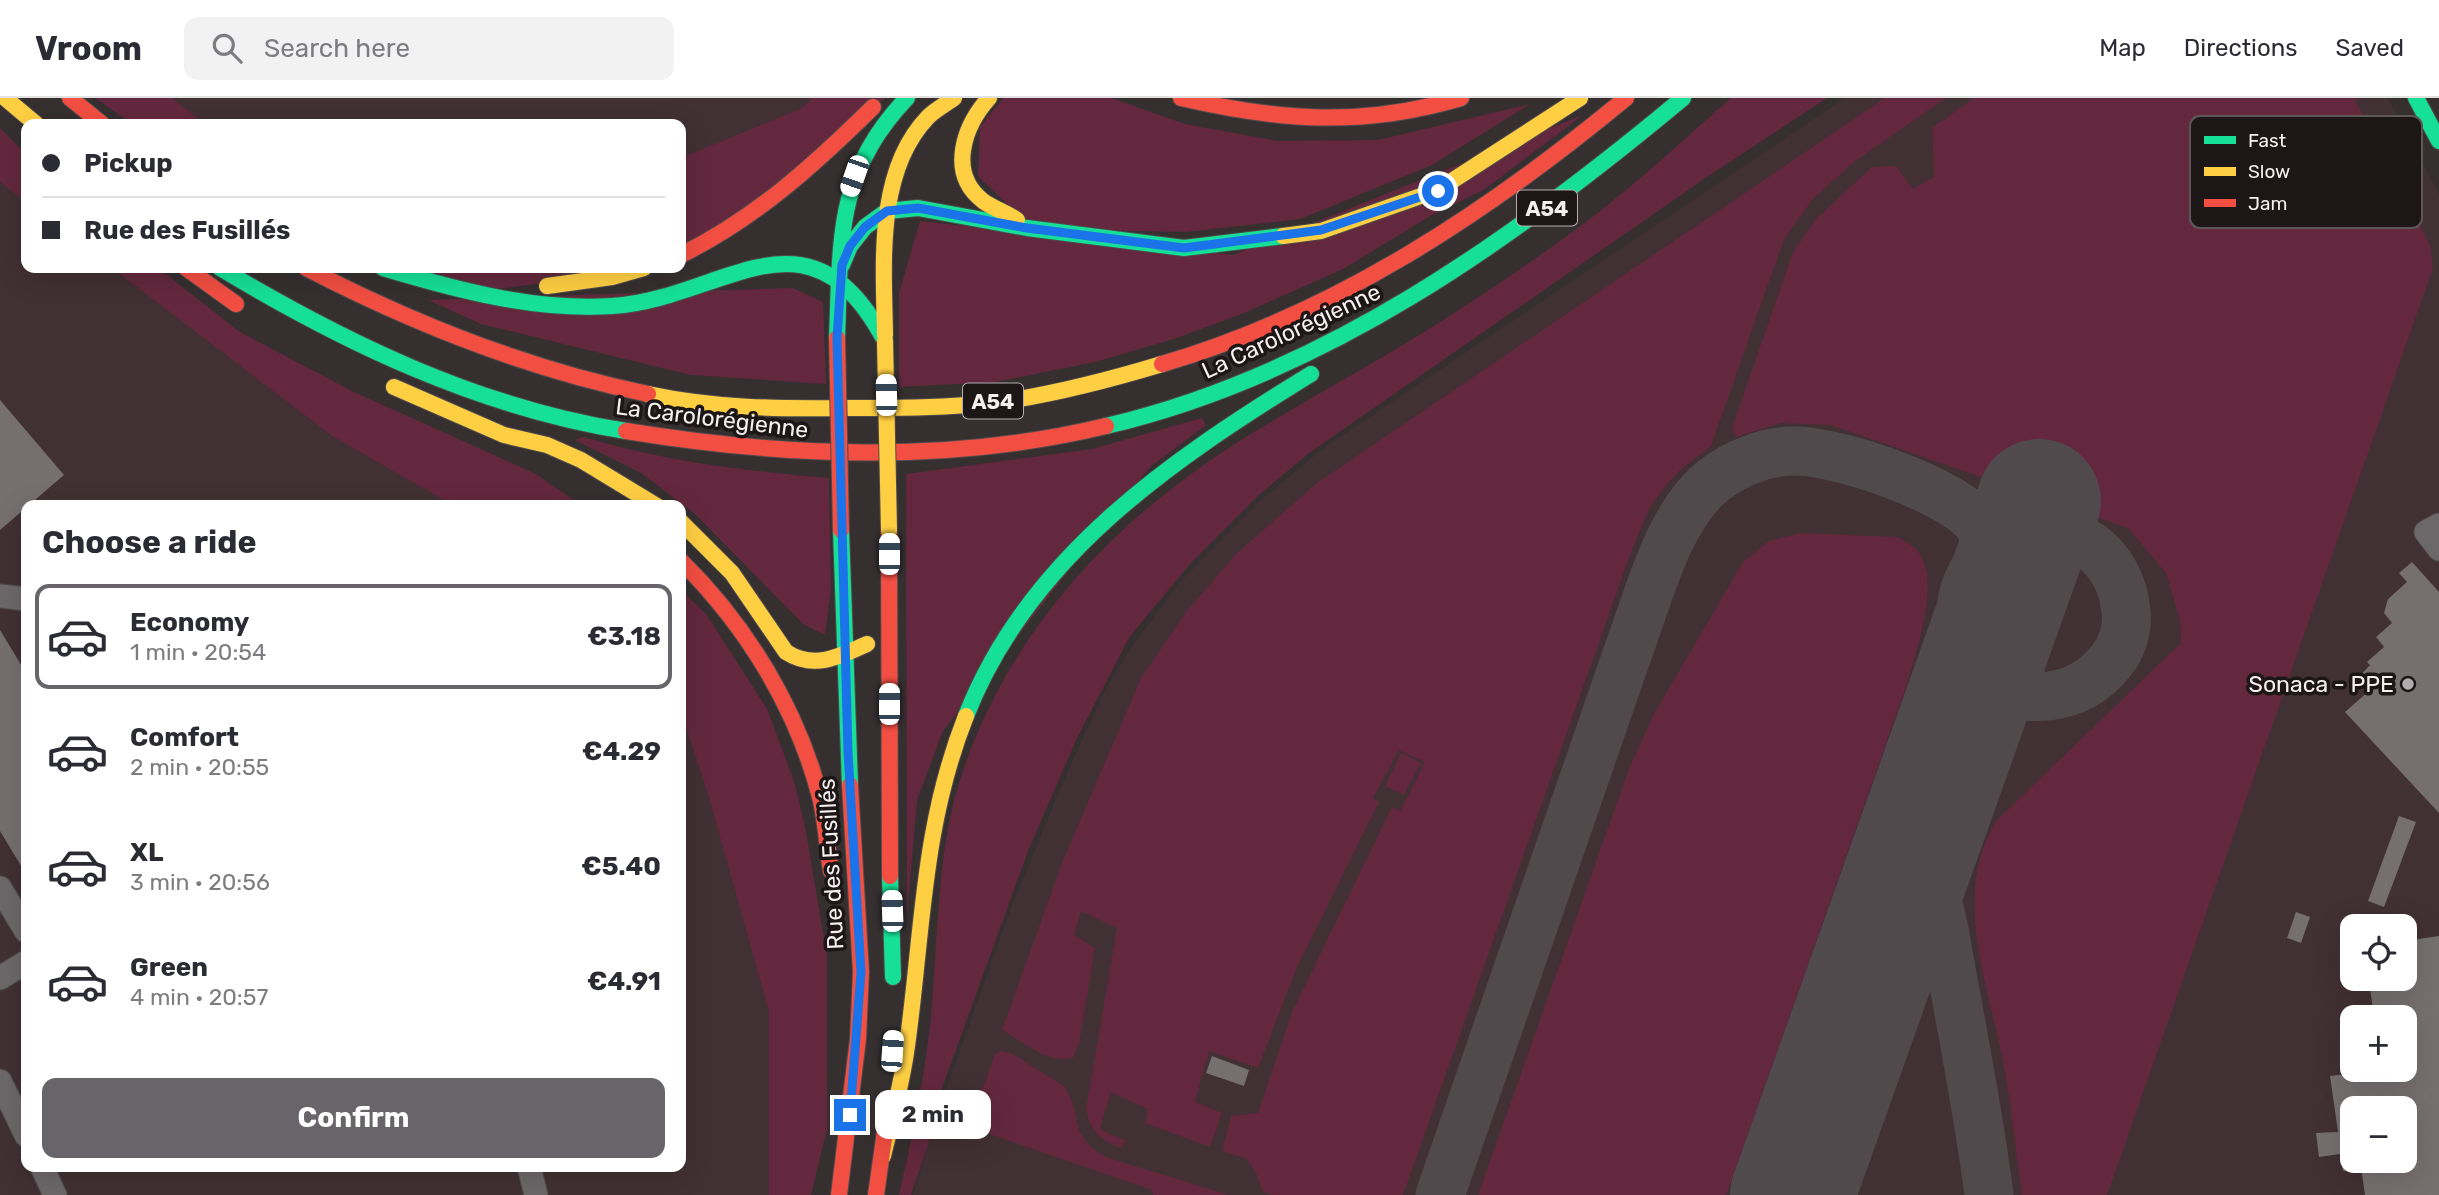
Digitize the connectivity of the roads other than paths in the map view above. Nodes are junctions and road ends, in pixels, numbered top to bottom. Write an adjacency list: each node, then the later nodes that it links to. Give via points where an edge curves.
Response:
1 (5, 98): 13 (main road)
2 (70, 98): 14 (main road)
3 (882, 98): 18 (main road, via 762,210)
4 (907, 98): 24 (main road, Rue des Fusillés, via 863,151 845,202)
5 (954, 98): 16 (main road, via 923,125 906,150)
6 (989, 98): 17 (main road, via 967,127 962,148 966,177 977,195)
7 (1181, 98): 8 (main road, via 1241,113 1346,121)
8 (1461, 98)
9 (1580, 98): 17 (main road, via 1438,191 1321,230 1184,248)
10 (1626, 98): 21 (main road, La Carolorégienne / A54, via 1546,162 1381,273 1269,327 1185,359 1101,383 1015,400 796,409 711,404 617,388 534,366 443,334)
11 (1683, 98): 26 (main road, La Carolorégienne / A54, via 1577,187)
12 (2417, 98): 15 (main road)
13 (30, 119)
14 (96, 119)
15 (2439, 141)
16 (887, 211): 17 (main road, via 918,208); 24 (main road, via 865,227); 28 (main road)
17 (1027, 228)
18 (686, 253)
19 (193, 273): 27 (main road)
20 (229, 273): 26 (main road, La Carolorégienne / A54, via 341,338 519,406 612,429 800,454 943,451 1024,443 1114,426 1201,398 1289,362)
21 (315, 273)
22 (404, 273): 25 (main road)
23 (626, 273): 25 (main road, via 539,288)
24 (841, 273): 25 (main road, via 787,263 753,264 662,297 615,306 526,302); 28 (main road, via 868,307); 40 (main road, Rue des Fusillés, bridge, via 837,338)
25 (474, 290)
26 (1399, 304): 29 (main road)
27 (249, 312)
28 (885, 341): 39 (main road, bridge)
29 (1343, 354)
30 (1321, 369): 52 (main road, via 1238,417 1166,468 1102,522 1013,622 982,673 940,788 922,898 908,1048)
31 (382, 381): 32 (main road)
32 (504, 435): 33 (main road); 34 (main road, via 547,445 581,460)
33 (565, 472)
34 (647, 500)
35 (2439, 525): 37 (street, via 2426,532)
36 (686, 526): 40 (main road, via 740,582 785,653 808,662)
37 (2439, 549)
38 (686, 566): 41 (main road, via 750,645 800,742 820,797)
39 (889, 623): 40 (main road, via 872,641); 46 (main road)
40 (847, 654): 50 (main road, Rue des Fusillés, via 848,766 861,972)
41 (833, 886)
42 (0, 888): 43 (street)
43 (21, 923)
44 (21, 965): 45 (street)
45 (0, 978)
46 (893, 989)
47 (843, 993): 50 (main road)
48 (893, 1017): 52 (main road)
49 (0, 1081): 51 (street)
50 (850, 1115): 57 (main road, Rue des Fusillés)
51 (21, 1125)
52 (883, 1157): 58 (main road)
53 (44, 1172): 55 (street)
54 (530, 1172): 56 (street)
55 (55, 1195)
56 (536, 1195)
57 (839, 1195)
58 (876, 1195)

